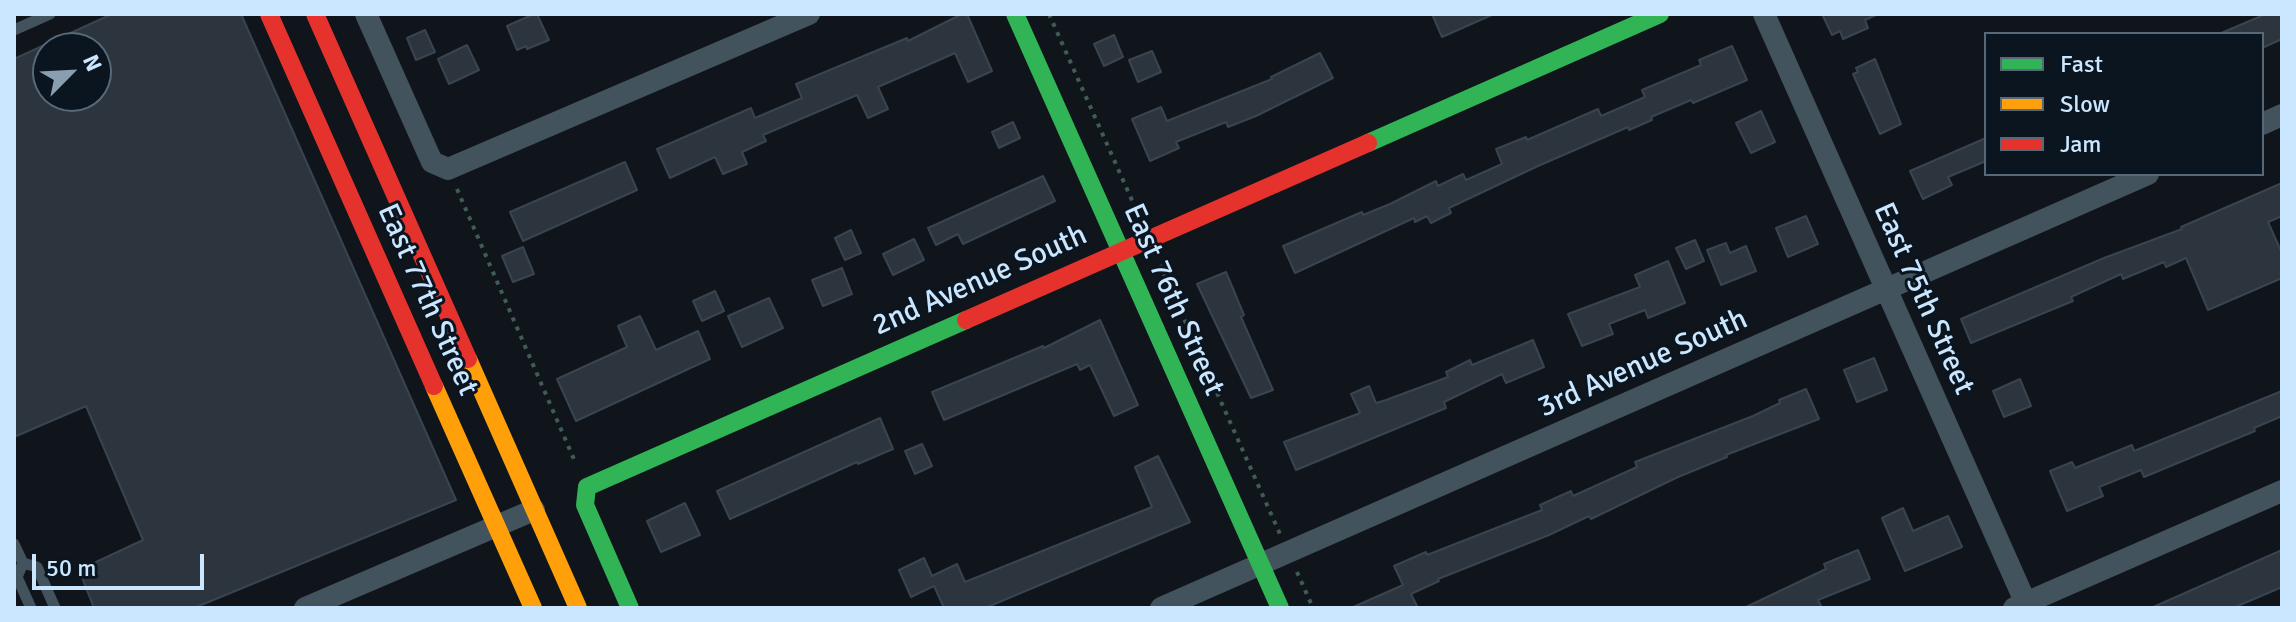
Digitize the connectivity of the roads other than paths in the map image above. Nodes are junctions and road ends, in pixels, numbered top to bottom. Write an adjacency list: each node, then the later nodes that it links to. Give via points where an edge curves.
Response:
1 (50, 14): 10 (lane)
2 (269, 14): 17 (street, East 77th Street)
3 (301, 14): 11 (street, via 348,122)
4 (315, 14): 11 (street, East 77th Street)
5 (366, 14): 6 (street, via 432,162 448,169)
6 (809, 14)
7 (1015, 14): 13 (street, East 76th Street)
8 (1660, 14): 13 (street, 2nd Avenue South)
9 (1764, 14): 14 (street, East 75th Street)
10 (14, 30)
11 (382, 165): 16 (street, East 77th Street)
12 (2144, 176): 14 (street, 3rd Avenue South)
13 (1121, 252): 20 (street, East 76th Street); 27 (street, 2nd Avenue South, via 587,487 585,505)
14 (1887, 290): 20 (street, 3rd Avenue South); 21 (street, East 75th Street)
15 (2282, 491): 21 (street)
16 (534, 510): 17 (street); 26 (street, East 77th Street)
17 (497, 527): 24 (street); 25 (street, East 77th Street)
18 (14, 544): 19 (lane)
19 (23, 563): 22 (lane, via 17,577); 23 (lane, via 37,567)
20 (1261, 565): 28 (street, 3rd Avenue South); 29 (street, East 76th Street)
21 (2023, 606)
22 (31, 608)
23 (55, 608)
24 (305, 608)
25 (533, 608)
26 (578, 608)
27 (630, 608)
28 (1161, 608)
29 (1280, 608)

